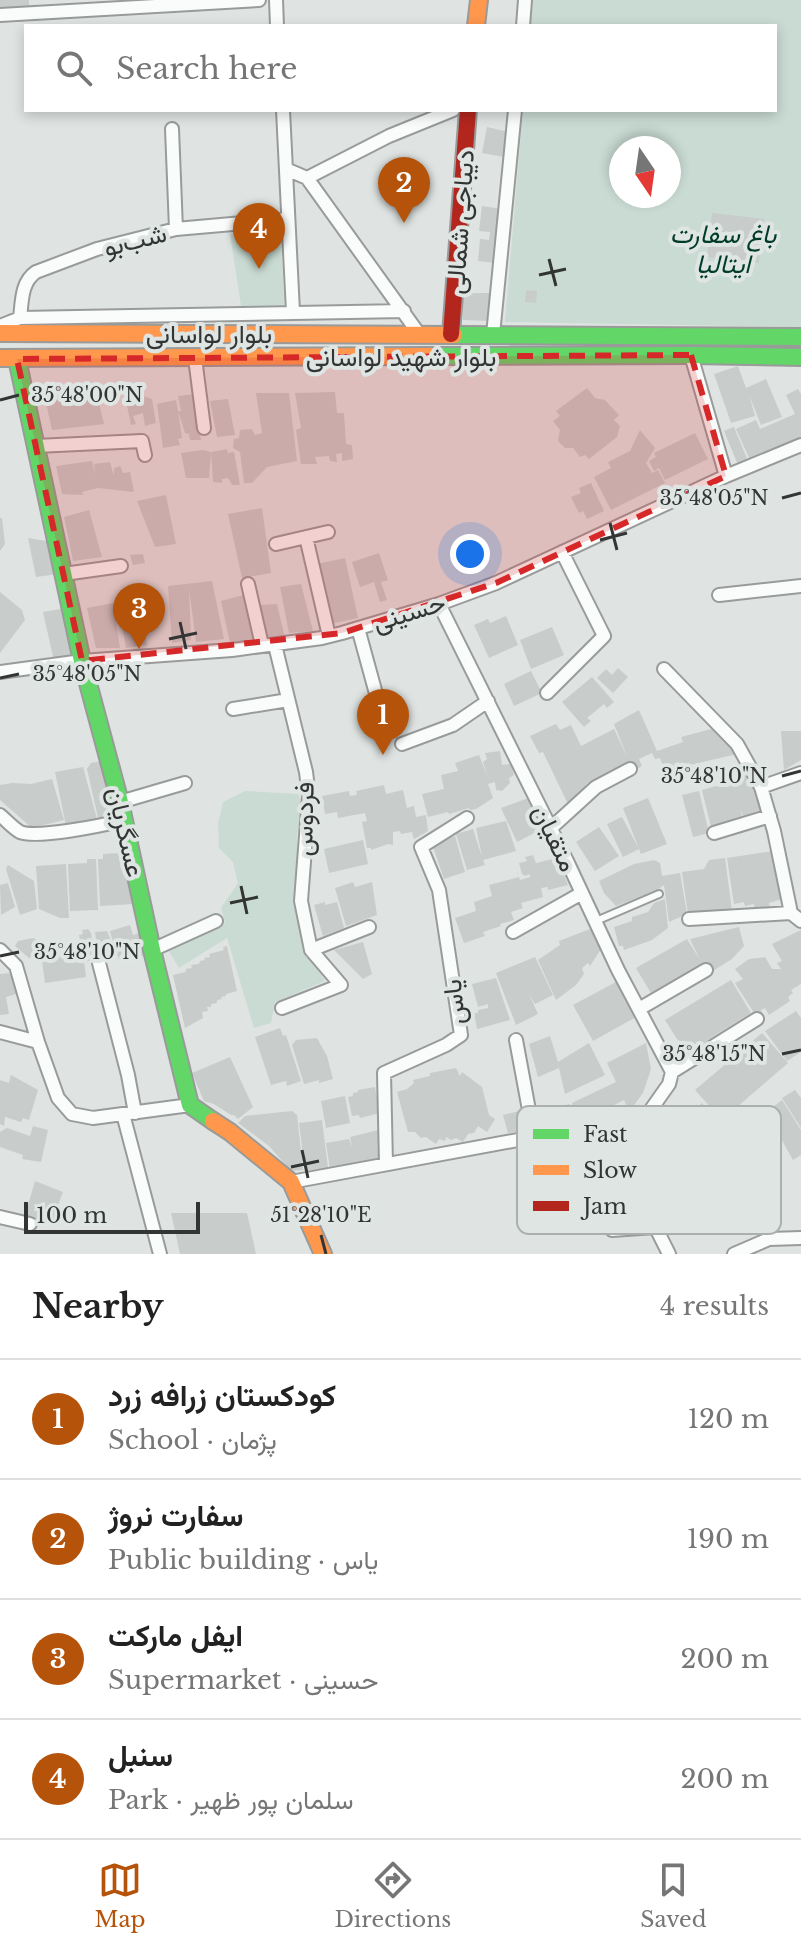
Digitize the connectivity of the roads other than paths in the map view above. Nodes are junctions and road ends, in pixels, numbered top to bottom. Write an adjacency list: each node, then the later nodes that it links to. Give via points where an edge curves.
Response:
1 (259, 0): 5 (street)
2 (276, 0): 6 (street)
3 (479, 0): 7 (main road)
4 (525, 0): 8 (street)
5 (0, 15)
6 (277, 24)
7 (476, 24)
8 (523, 24)
9 (283, 112): 14 (street)
10 (448, 112): 15 (street)
11 (468, 112): 24 (main road, دیباجی شمالی)
12 (515, 112): 25 (street)
13 (172, 129): 17 (street)
14 (286, 169): 15 (street); 16 (street)
15 (307, 178): 18 (street)
16 (288, 219): 17 (street, شب‌بو); 19 (street)
17 (176, 229): 20 (street, شب‌بو, via 97,249 36,272 25,283)
18 (404, 311): 19 (street); 23 (street)
19 (293, 312): 20 (street)
20 (20, 318): 21 (street)
21 (0, 326)
22 (0, 333): 23 (main road, بلوار لواسانی)
23 (419, 334): 24 (main road, بلوار لواسانی)
24 (451, 334): 25 (main road, بلوار لواسانی)
25 (493, 335): 26 (main road, بلوار لواسانی)
26 (801, 337)
27 (691, 355): 28 (main road, بلوار شهید لواسانی); 29 (main road, بلوار شهید لواسانی); 35 (street)
28 (801, 357)
29 (195, 358): 30 (main road, بلوار شهید لواسانی); 31 (street)
30 (9, 359): 33 (main road, عسگریان)
31 (204, 428)
32 (801, 445): 35 (street, حسینی)
33 (36, 446): 34 (street, via 142,441); 41 (main road, عسگریان)
34 (145, 455)
35 (726, 476): 39 (street, حسینی)
36 (328, 532): 37 (street)
37 (306, 537): 38 (street); 47 (street)
38 (276, 544)
39 (562, 552): 45 (street, حسینی); 52 (street, via 604,636)
40 (121, 566): 41 (street)
41 (64, 574): 49 (main road, عسگریان)
42 (248, 584): 48 (street, فردوس)
43 (801, 586): 44 (street)
44 (719, 595)
45 (439, 604): 46 (street, حسینی); 55 (street, متقیان)
46 (358, 628): 47 (street, حسینی); 54 (street)
47 (329, 636): 48 (street, حسینی)
48 (268, 645): 49 (street, حسینی); 53 (street, فردوس)
49 (82, 661): 51 (street, حسینی); 62 (main road, عسگریان)
50 (664, 669): 61 (street, via 737,744)
51 (0, 672)
52 (547, 693)
53 (288, 700): 56 (street); 79 (street, فردوس, via 309,796 301,901)
54 (378, 701)
55 (488, 701): 57 (street, via 453,725); 67 (street, متقیان)
56 (233, 709)
57 (402, 744)
58 (630, 769): 67 (street, via 596,787)
59 (801, 773): 61 (street)
60 (185, 783): 62 (street)
61 (761, 787): 64 (street)
62 (120, 802): 66 (main road, عسگریان)
63 (0, 815): 66 (street, via 18,831 32,834)
64 (770, 816): 68 (street); 71 (street)
65 (467, 818): 94 (street, یاس, via 421,847 439,890 461,1035 384,1073)
66 (124, 820): 78 (main road, عسگریان)
67 (551, 828): 69 (street, متقیان)
68 (714, 833)
69 (582, 893): 74 (street, متقیان); 76 (street)
70 (659, 894): 74 (lane)
71 (796, 917): 72 (street)
72 (689, 919)
73 (216, 921): 78 (street)
74 (595, 921): 83 (street, متقیان)
75 (369, 927): 79 (street)
76 (513, 932)
77 (0, 950): 87 (street, via 16,966)
78 (152, 950): 89 (main road, عسگریان)
79 (311, 950): 82 (street, فردوس, via 341,985)
80 (99, 963): 92 (street, via 128,1075)
81 (706, 970): 83 (street)
82 (282, 1008)
83 (639, 1009): 88 (street, متقیان)
84 (757, 1019): 88 (street)
85 (0, 1032): 87 (street)
86 (516, 1040): 90 (street)
87 (38, 1042): 92 (street, via 58,1098 72,1114)
88 (672, 1072): 91 (street)
89 (190, 1105): 92 (street); 95 (main road)
90 (528, 1106)
91 (654, 1106)
92 (129, 1114): 100 (street)
93 (517, 1140): 94 (street)
94 (386, 1164): 95 (street)
95 (291, 1182): 101 (main road)
96 (0, 1217): 97 (street)
97 (30, 1224)
98 (659, 1234): 102 (street)
99 (801, 1238): 103 (street, via 769,1239)
100 (160, 1254)
101 (323, 1254)
102 (669, 1254)
103 (734, 1254)

